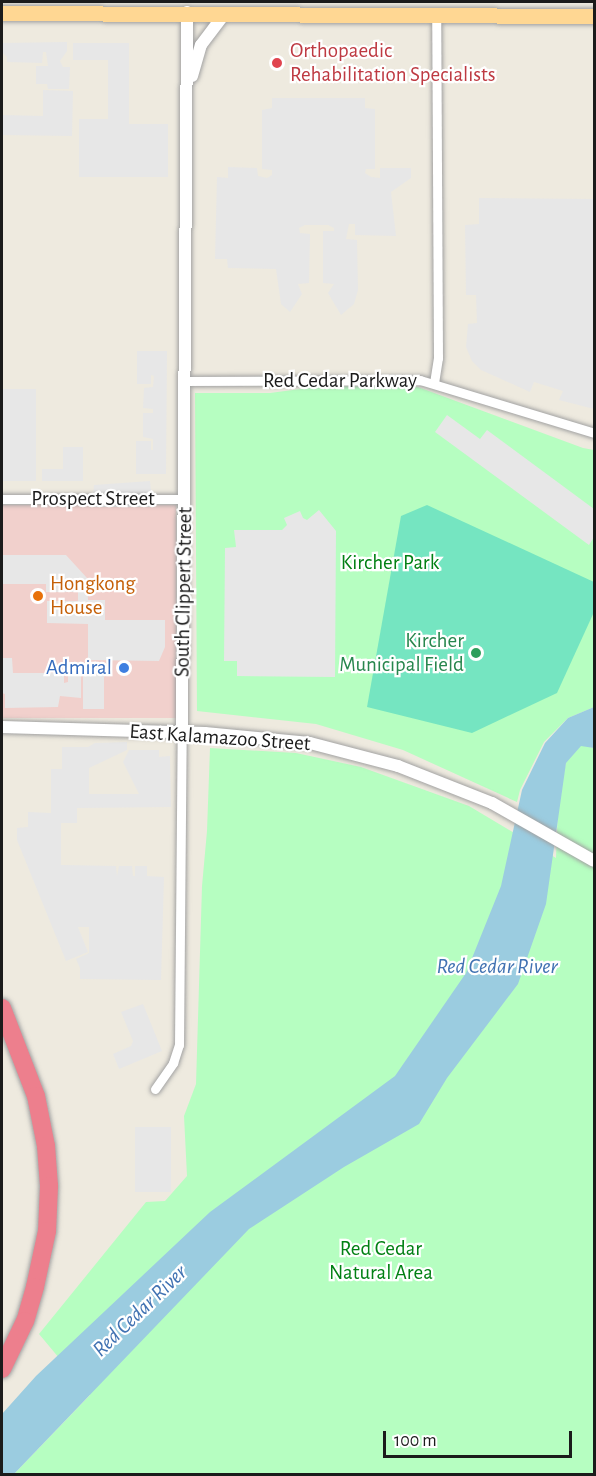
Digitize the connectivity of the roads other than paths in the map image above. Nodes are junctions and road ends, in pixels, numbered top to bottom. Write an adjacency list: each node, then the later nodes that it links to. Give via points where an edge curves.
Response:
1 (158, 2): 4 (main road, via 140,11)
2 (189, 7): 4 (main road); 5 (main road); 8 (street, South Clippert Street)
3 (2, 13): 4 (main road)
4 (122, 13)
5 (225, 13): 6 (main road); 8 (street, South Clippert Street, via 201,45)
6 (436, 14): 7 (main road); 10 (street, via 438,358)
7 (594, 16)
8 (188, 89): 9 (street, South Clippert Street)
9 (186, 381): 10 (street, Red Cedar Parkway, via 398,379); 13 (street, South Clippert Street)
10 (434, 383): 11 (street, Red Cedar Parkway)
11 (594, 433)
12 (2, 498): 13 (street, Prospect Street)
13 (184, 499): 15 (street, South Clippert Street)
14 (2, 727): 15 (street, East Kalamazoo Street)
15 (182, 732): 16 (street, East Kalamazoo Street, via 310,743 398,766 492,803); 18 (street, South Clippert Street, via 179,1045 173,1063)
16 (591, 859)
17 (2, 1008): 19 (highway, via 39,1104 49,1200 35,1287 25,1321)
18 (155, 1089)
19 (2, 1369)

